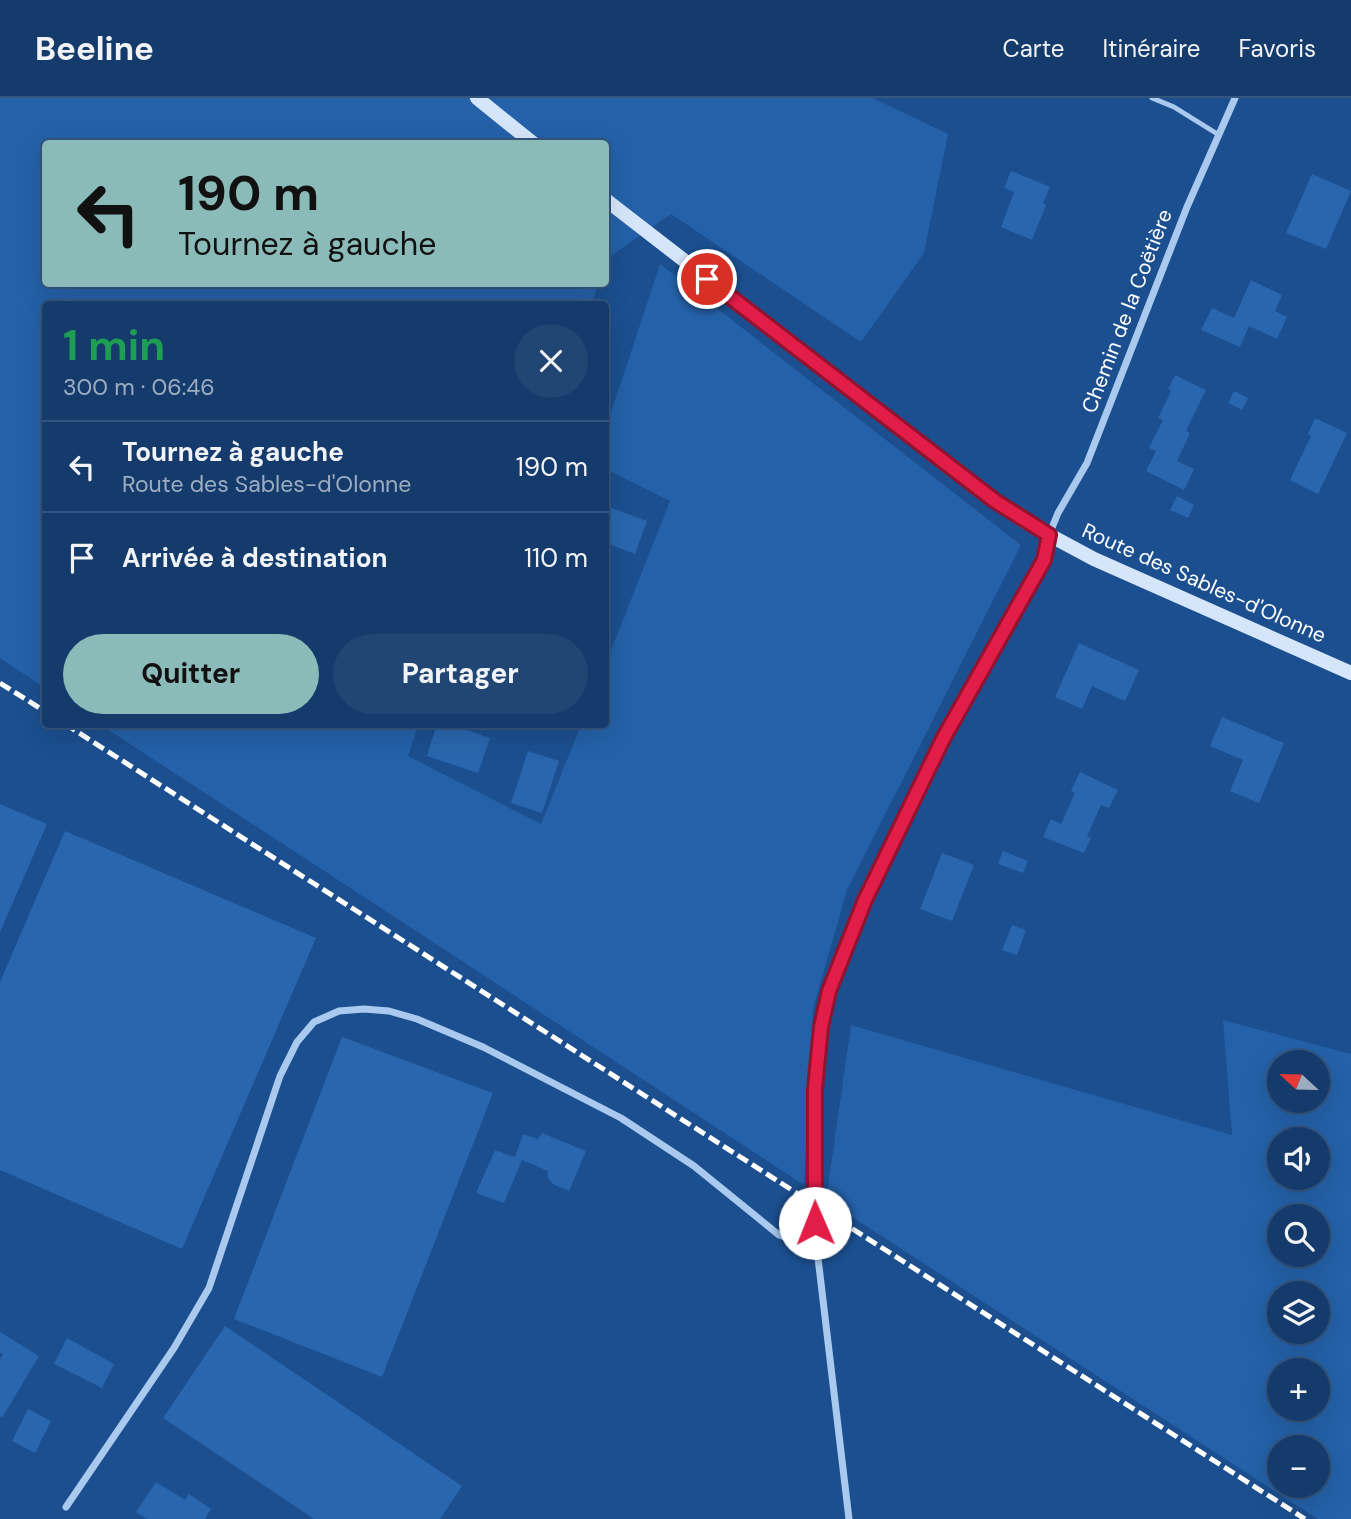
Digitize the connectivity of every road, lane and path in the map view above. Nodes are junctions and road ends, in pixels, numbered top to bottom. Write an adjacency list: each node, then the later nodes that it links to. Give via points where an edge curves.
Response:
1 (477, 98): 5 (main road)
2 (1152, 98): 4 (lane)
3 (1235, 98): 4 (street, Chemin de la Coëtière)
4 (1219, 135): 7 (street, Chemin de la Coëtière, via 1087,463)
5 (529, 140)
6 (609, 202): 7 (main road, Route des Sables-d'Olonne, via 995,501)
7 (1049, 535): 8 (main road, Route des Sables-d'Olonne); 9 (street, Chemin de la Coëtière, via 1044,560 895,834 829,991 815,1089)
8 (1351, 673)
9 (816, 1241): 10 (street, via 800,1242 779,1235 694,1166 621,1118 483,1047 389,1011 339,1011 314,1022 297,1042 280,1076 209,1288 174,1348); 11 (street, Chemin de la Coëtière)
10 (65, 1507)
11 (849, 1519)

